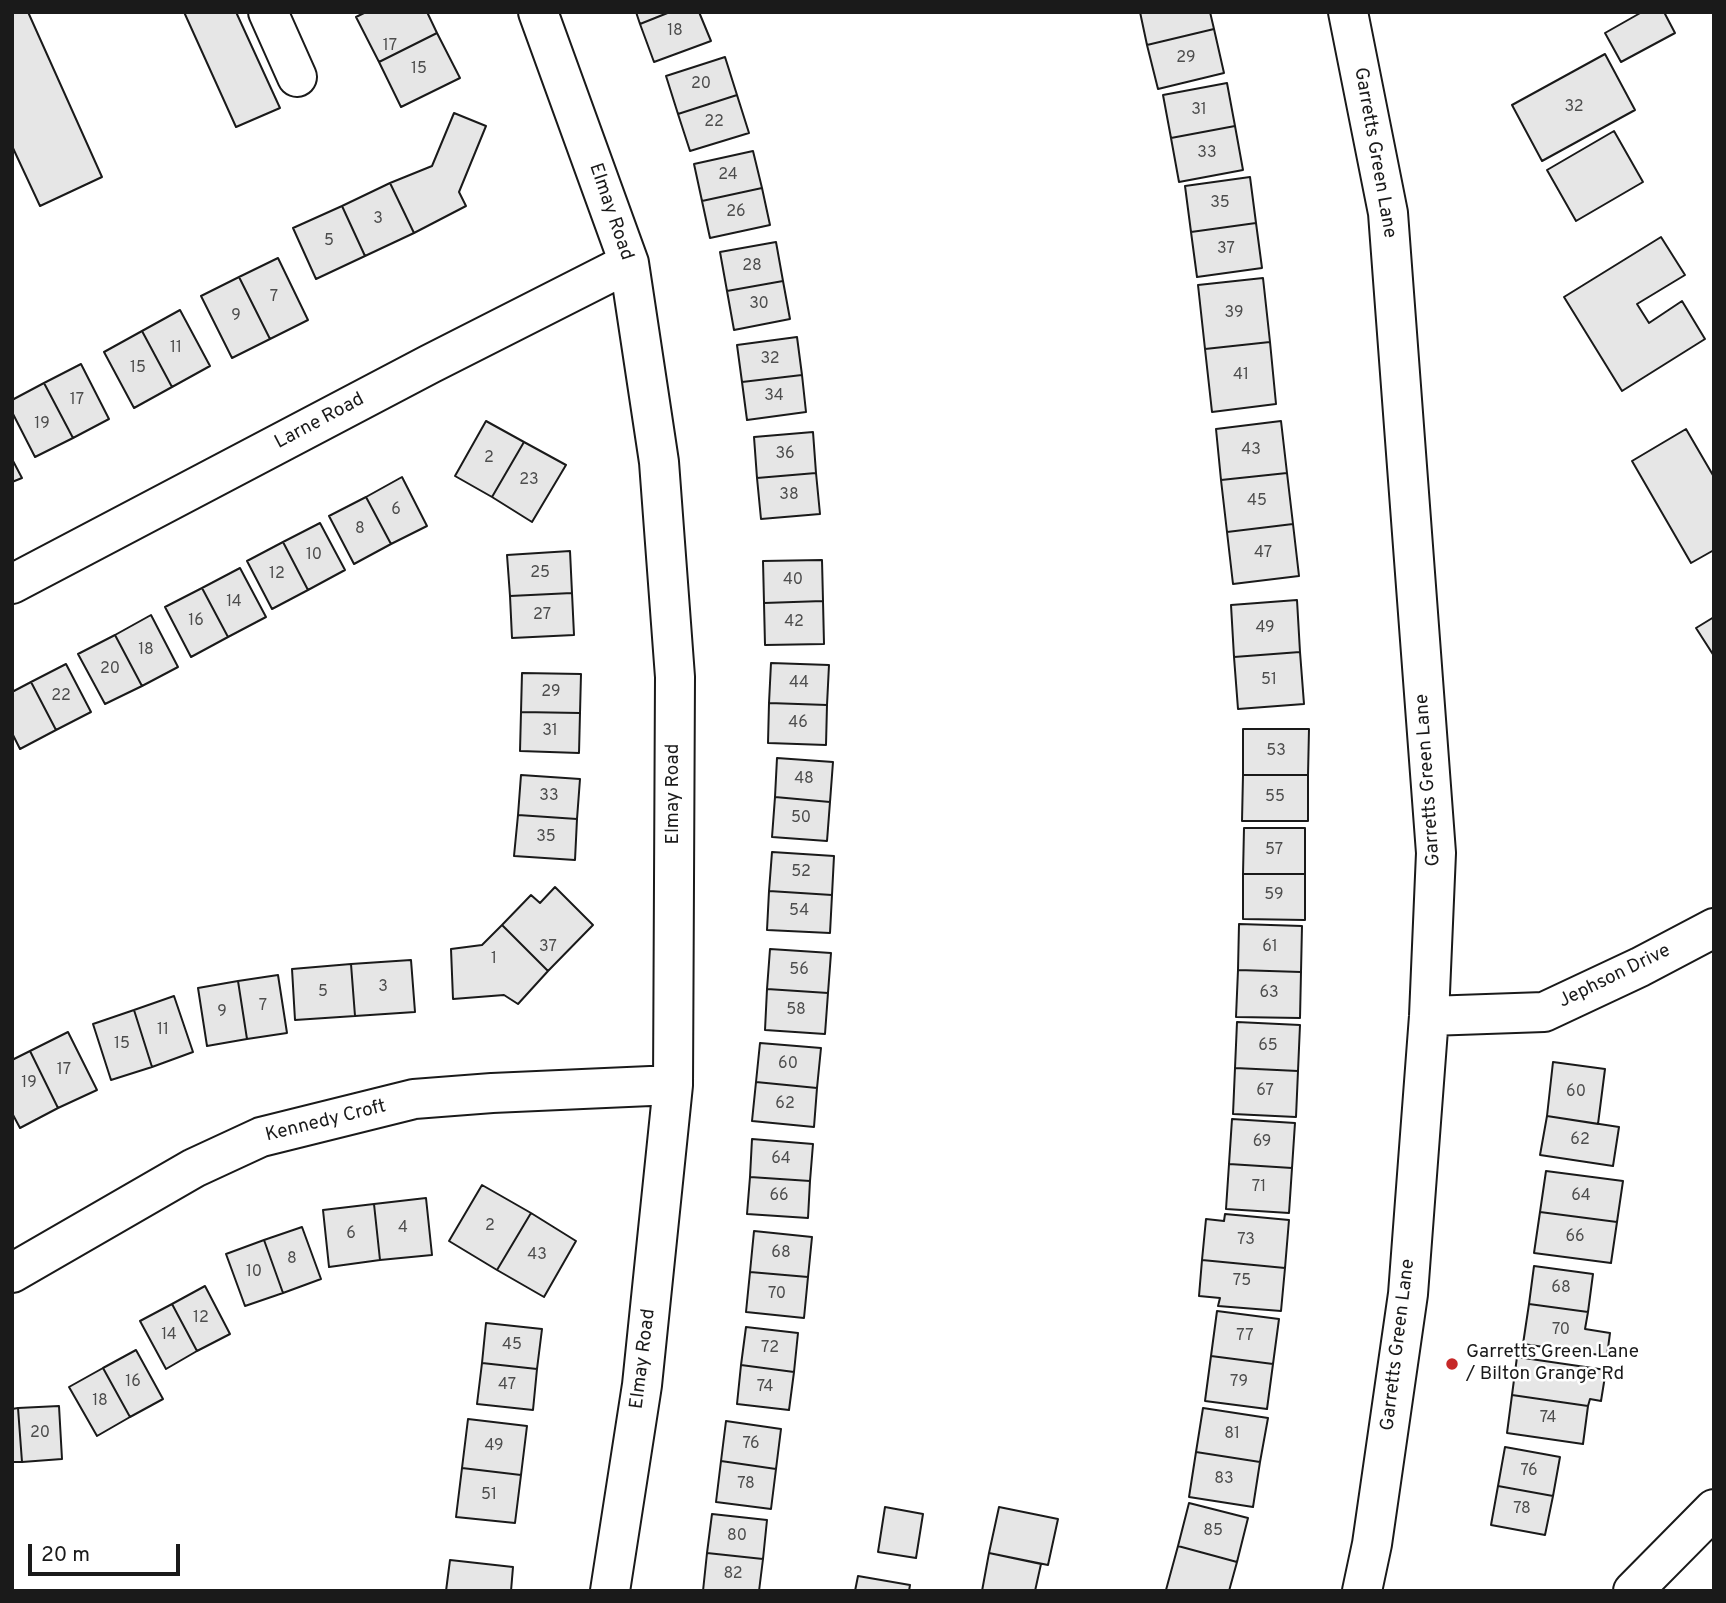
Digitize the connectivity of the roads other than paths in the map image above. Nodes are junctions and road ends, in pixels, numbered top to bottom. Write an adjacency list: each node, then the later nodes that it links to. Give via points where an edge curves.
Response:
1 (268, 12): 4 (street)
2 (538, 12): 5 (street, Elmay Road)
3 (1348, 12): 8 (street, Garretts Green Lane, via 1388,213 1399,348 1436,853)
4 (297, 77)
5 (629, 262): 6 (street, Larne Road); 9 (street, Elmay Road, via 659,462 675,677)
6 (12, 584)
7 (1714, 928): 8 (street, Jephson Drive, via 1544,1012)
8 (1429, 1016): 13 (street, Garretts Green Lane, via 1408,1294)
9 (673, 1085): 10 (street, Kennedy Croft, via 414,1099 261,1137 194,1167); 12 (street, Elmay Road, via 642,1385)
10 (12, 1273)
11 (1714, 1509): 14 (street)
12 (610, 1591)
13 (1362, 1591)
14 (1633, 1591)

